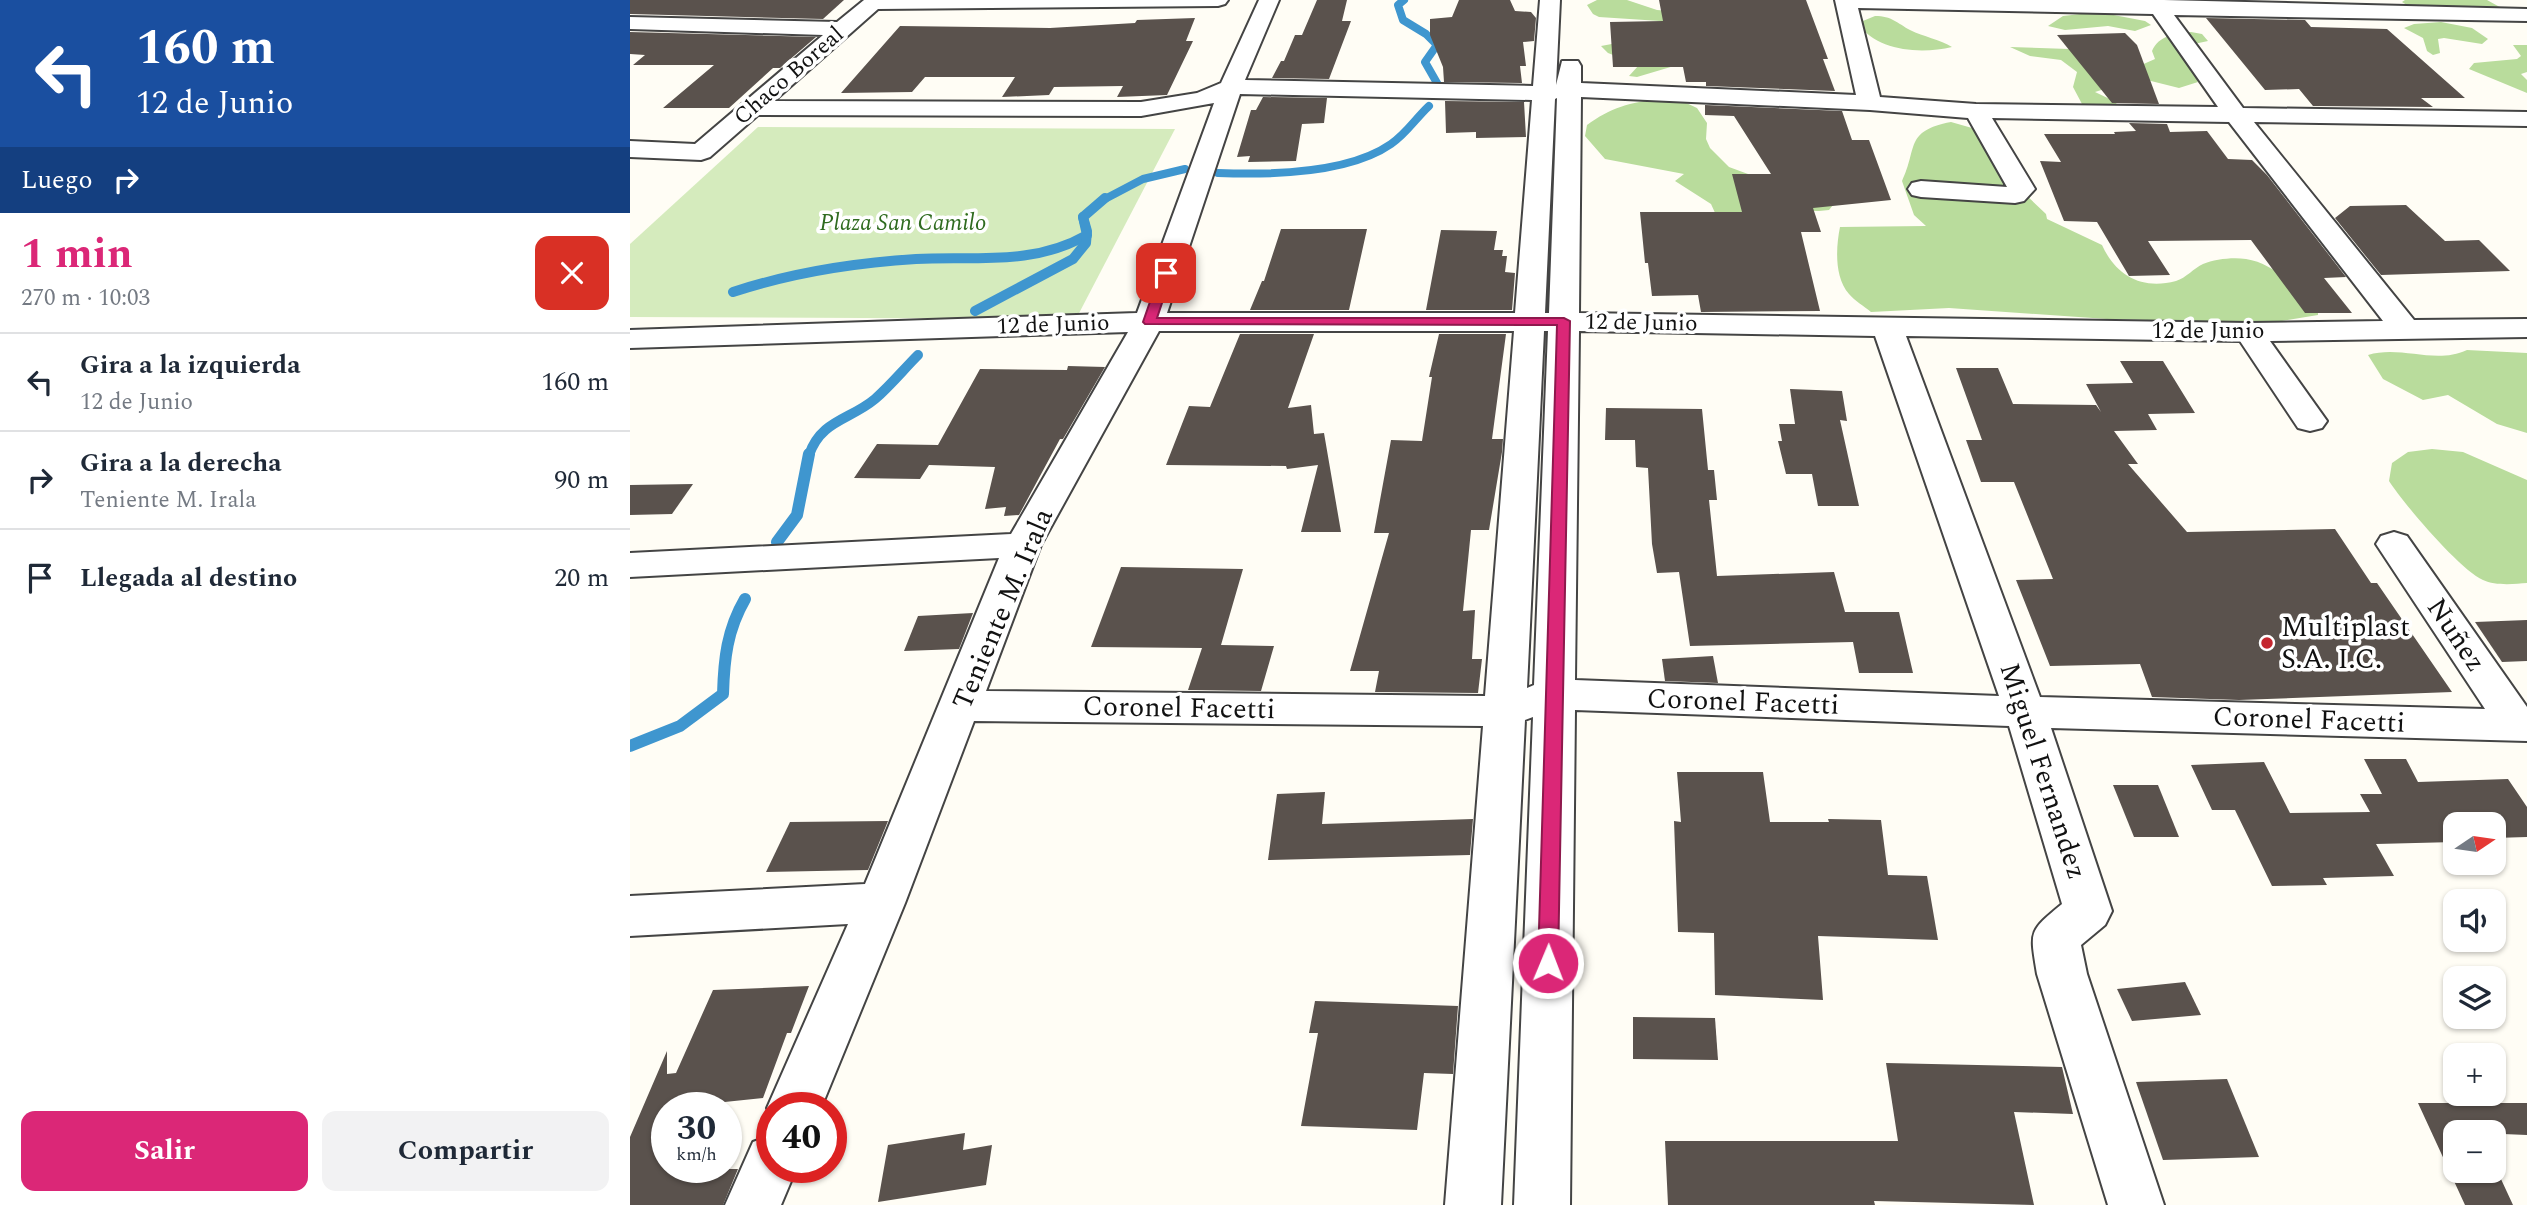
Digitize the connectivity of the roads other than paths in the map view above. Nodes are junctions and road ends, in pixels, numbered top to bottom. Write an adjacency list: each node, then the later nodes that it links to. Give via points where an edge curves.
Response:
1 (1219, 0): 5 (street)
2 (1269, 0): 11 (street, Teniente M. Irala)
3 (1550, 0): 12 (street)
4 (1572, 0): 12 (street)
5 (874, 1): 10 (street, Chaco Boreal)
6 (1845, 1): 7 (street); 13 (street)
7 (2155, 3): 8 (street); 16 (street)
8 (2527, 15)
9 (630, 23): 10 (street)
10 (844, 29): 14 (street, Chaco Boreal)
11 (1231, 87): 12 (street); 14 (street, via 1202,99 1141,109); 21 (street, Teniente M. Irala)
12 (1557, 92): 13 (street); 20 (street)
13 (1870, 103): 15 (street)
14 (752, 108): 18 (street, Chaco Boreal, via 701,152)
15 (1976, 111): 16 (street); 19 (street, via 2022,189 2015,195)
16 (2236, 115): 17 (street); 24 (street)
17 (2527, 119)
18 (630, 149)
19 (1921, 189)
20 (1546, 321): 21 (street, 12 de Junio); 22 (street, 12 de Junio); 31 (street); 33 (street)
21 (1149, 322): 26 (street, 12 de Junio); 29 (street, Teniente M. Irala)
22 (1888, 328): 25 (street, 12 de Junio); 34 (street, Miguel Fernandez)
23 (2527, 328): 24 (street, 12 de Junio)
24 (2405, 329): 25 (street, 12 de Junio)
25 (2249, 332): 27 (street)
26 (630, 339)
27 (2310, 421)
28 (2394, 544): 35 (street, Nuñez)
29 (1023, 545): 30 (street); 32 (street, Teniente M. Irala)
30 (630, 565)
31 (1555, 694): 33 (street, Coronel Facetti); 34 (street, Coronel Facetti); 42 (street)
32 (961, 706): 33 (street, Coronel Facetti); 36 (street, Teniente M. Irala)
33 (1504, 711): 41 (street)
34 (2025, 712): 35 (street, Coronel Facetti); 43 (street, Miguel Fernandez, via 2088,911 2055,938 2062,974)
35 (2523, 726)
36 (881, 903): 37 (street); 38 (street, Teniente M. Irala)
37 (630, 916)
38 (801, 1092)
39 (762, 1183): 40 (street)
40 (753, 1205)
41 (1473, 1205)
42 (1542, 1205)
43 (2136, 1205)

